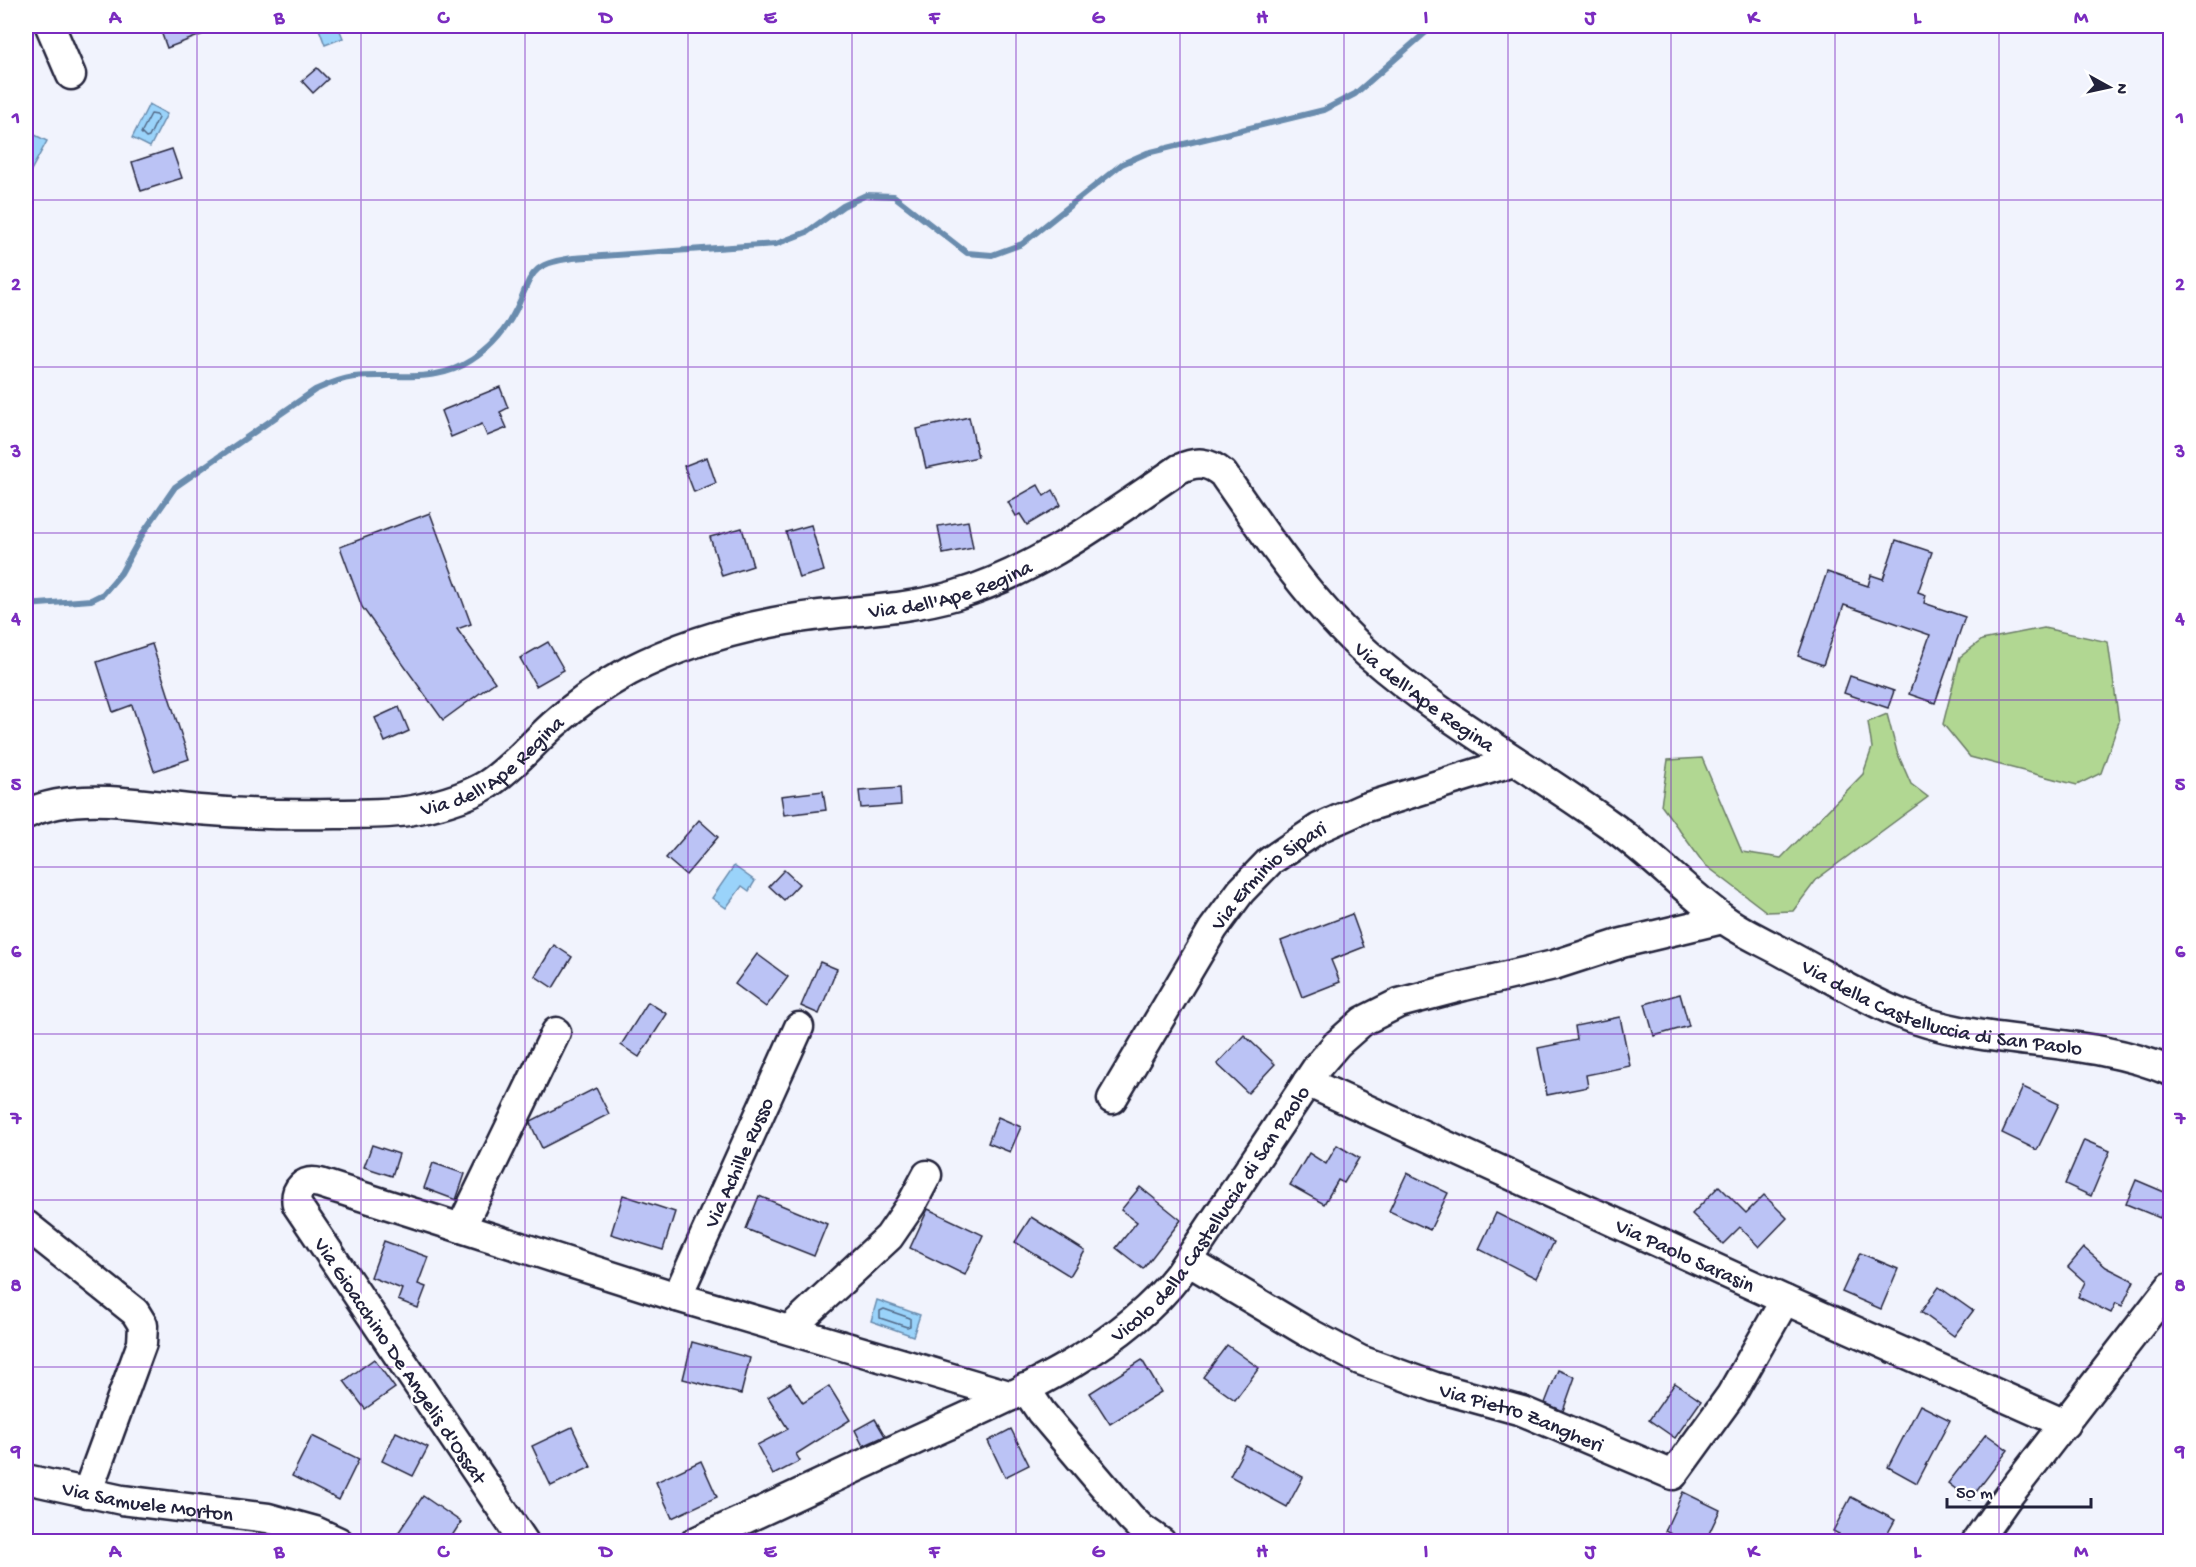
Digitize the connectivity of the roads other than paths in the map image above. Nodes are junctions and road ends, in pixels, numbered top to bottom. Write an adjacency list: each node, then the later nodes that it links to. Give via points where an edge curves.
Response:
1 (50, 26): 2 (street)
2 (71, 75)
3 (1515, 761): 4 (street, Via dell'Ape Regina, via 1368,653 1302,582 1222,474 1199,462 1179,469 1042,559 974,589 921,604 763,624 709,638 649,662 569,711 494,780 450,801 400,812 267,815 85,802); 5 (street, Via dell'Ape Regina, via 1612,826); 10 (street, Via Erminio Sipari, via 1355,812 1309,834 1270,861 1240,891 1218,921)
4 (26, 814)
5 (1723, 920): 8 (street, Via della Castelluccia di San Paolo, via 1848,988 1921,1021 1977,1034 2102,1049); 9 (street, Vicolo della Castelluccia di San Paolo, via 1391,1006 1363,1021 1343,1038)
6 (799, 1027): 16 (street, Via Achille Russo)
7 (556, 1032): 13 (street)
8 (2170, 1071)
9 (1307, 1082): 14 (street, Vicolo della Castelluccia di San Paolo); 17 (street, Via Paolo Sarasin)
10 (1112, 1100)
11 (927, 1175): 18 (street, via 889,1237)
12 (26, 1225): 22 (street, via 135,1312 143,1325 142,1343)
13 (461, 1228): 16 (street); 24 (street, Via Gioacchino De Angelis d'Ossat, via 312,1181 298,1190 296,1198 297,1205)
14 (1188, 1260): 17 (street, Via Pietro Zangheri, via 1360,1360 1434,1387 1522,1411 1672,1475 1731,1395); 19 (street, Vicolo della Castelluccia di San Paolo, via 1160,1297 1130,1325)
15 (2170, 1287): 20 (street)
16 (677, 1297): 18 (street)
17 (1785, 1300): 20 (street, Via Paolo Sarasin)
18 (790, 1329): 19 (street)
19 (1018, 1392): 25 (street, Vicolo della Castelluccia di San Paolo); 26 (street, via 1041,1412 1130,1517)
20 (2065, 1424): 27 (street)
21 (26, 1479): 22 (street, Via Samuele Morton)
22 (87, 1493): 23 (street, Via Samuele Morton, via 268,1518 307,1528)
23 (339, 1542)
24 (524, 1542)
25 (695, 1542)
26 (1161, 1542)
27 (1976, 1542)

